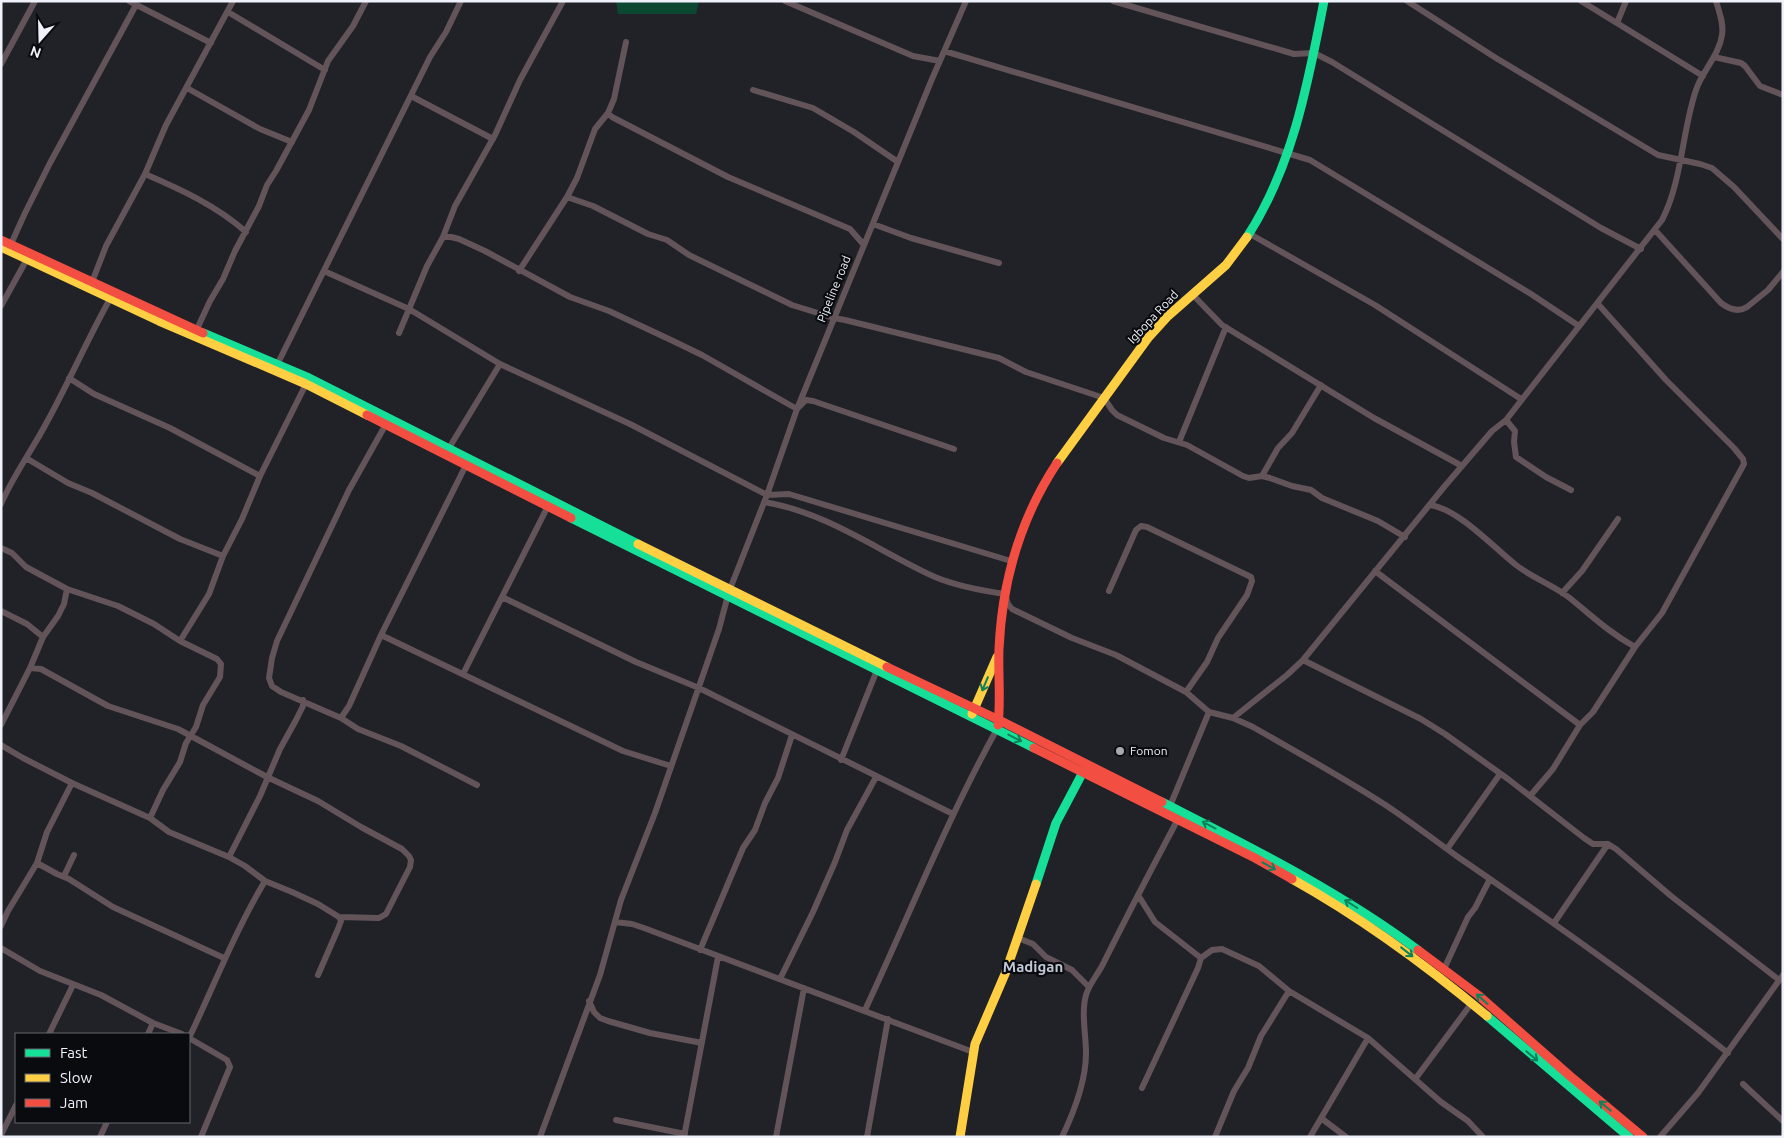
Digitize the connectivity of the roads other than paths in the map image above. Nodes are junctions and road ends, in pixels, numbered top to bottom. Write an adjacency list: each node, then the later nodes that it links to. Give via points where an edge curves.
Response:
1 (35, 1): 23 (street)
2 (233, 1): 15 (street)
3 (366, 1): 24 (street)
4 (461, 1): 29 (street)
5 (563, 1): 31 (street, via 520,80)
6 (785, 1): 22 (street, via 913,56)
7 (966, 1): 19 (street, Pipeline road)
8 (1113, 1): 20 (street, via 1294,54)
9 (1324, 1): 20 (main road, Igbopa Road)
10 (1407, 1): 34 (street, via 1658,155)
11 (1581, 1): 16 (street)
12 (1626, 1): 16 (street)
13 (1716, 1): 21 (street, via 1723,33)
14 (132, 3): 18 (street); 45 (street)
15 (228, 12): 18 (street); 24 (street)
16 (1617, 23): 25 (street)
17 (626, 42): 30 (street)
18 (211, 44): 26 (street)
19 (944, 52): 22 (street, Pipeline road); 33 (street)
20 (1314, 53): 33 (main road, Igbopa Road); 48 (street, via 1601,228)
21 (1714, 57): 25 (street); 28 (street, via 1745,66 1760,86)
22 (940, 61): 35 (street, Pipeline road)
23 (1, 64)
24 (325, 70): 32 (street)
25 (1703, 76): 34 (street, via 1690,112)
26 (187, 88): 32 (street, via 260,129); 36 (street, via 166,125)
27 (753, 90): 35 (street, via 813,108)
28 (1783, 95)
29 (411, 96): 31 (street); 51 (street)
30 (608, 113): 37 (street, via 595,129); 46 (street, via 728,177 850,229)
31 (493, 139): 42 (street, via 455,206)
32 (292, 142): 40 (street, via 267,185)
33 (1289, 153): 41 (main road, Igbopa Road); 61 (street, via 1310,160)
34 (1680, 160): 39 (street, via 1669,206); 43 (street, via 1712,168)
35 (898, 162): 38 (street, Pipeline road)
36 (145, 174): 40 (street, via 223,214); 54 (street, via 106,246)
37 (567, 197): 52 (street); 60 (street, via 668,240 689,255 792,304)
38 (873, 224): 46 (street, Pipeline road); 50 (street)
39 (1655, 230): 48 (street); 53 (street, via 1721,303 1735,310 1747,307)
40 (246, 232): 63 (street)
41 (1250, 234): 55 (main road, Igbopa Road, via 1232,259); 71 (street, via 1375,305)
42 (443, 237): 52 (street, via 459,239); 59 (street)
43 (1783, 238)
44 (1, 240): 45 (main road)
45 (11, 244): 54 (main road)
46 (864, 245): 60 (street, Pipeline road)
47 (1, 247): 49 (main road)
48 (1641, 249): 57 (street)
49 (27, 260): 56 (main road); 58 (street)
50 (998, 263)
51 (324, 270): 59 (street); 66 (street)
52 (519, 271): 72 (street, via 570,297 686,347)
53 (1783, 272)
54 (92, 282): 63 (main road)
55 (1192, 294): 62 (street); 70 (main road, Igbopa Road, via 1137,352)
56 (111, 298): 67 (street); 68 (main road)
57 (1598, 304): 61 (street); 105 (street, via 1666,380 1734,448 1744,464 1667,606)
58 (1, 306)
59 (409, 309): 64 (street); 65 (street)
60 (834, 318): 70 (street, via 999,358 1026,372); 72 (street, Pipeline road)
61 (1580, 326): 71 (street)
62 (1226, 327): 69 (street); 75 (street)
63 (197, 329): 66 (main road)
64 (399, 333)
65 (500, 364): 76 (street); 84 (street, via 630,424)
66 (277, 365): 76 (main road)
67 (69, 378): 78 (street); 81 (street, via 94,394 170,428)
68 (306, 384): 74 (main road); 81 (street)
69 (1321, 385): 80 (street); 82 (street)
70 (1104, 398): 75 (street, via 1117,415); 93 (main road, Igbopa Road, via 1036,500)
71 (1521, 400): 73 (street)
72 (797, 410): 77 (street, via 806,400 813,401); 84 (street, Pipeline road)
73 (1506, 420): 80 (street, via 1492,431); 83 (street, via 1514,431 1516,457)
74 (386, 424): 79 (main road); 113 (street, via 349,490 272,658 269,678 272,686)
75 (1179, 442): 82 (street, via 1243,476)
76 (449, 448): 97 (main road)
77 (954, 449)
78 (26, 458): 85 (street); 92 (street, via 68,483 92,492 180,539)
79 (466, 465): 88 (main road); 102 (street)
80 (1462, 466): 87 (street)
81 (260, 476): 92 (street)
82 (1262, 476): 90 (street, via 1311,490 1322,498 1378,521)
83 (1571, 490)
84 (767, 495): 86 (street, Pipeline road); 93 (street, via 789,494)
85 (2, 502)
86 (764, 502): 97 (street, Pipeline road); 99 (street, via 815,516 936,578)
87 (1430, 505): 90 (street); 98 (street, via 1444,508 1489,540 1525,572)
88 (548, 506): 97 (main road); 100 (street)
89 (1618, 519): 98 (street, via 1582,571)
90 (1404, 537): 94 (street)
91 (1, 548): 95 (street, via 12,553 26,567)
92 (223, 556): 104 (street, via 209,594)
93 (1012, 561): 99 (main road, Igbopa Road)
94 (1375, 572): 107 (street); 121 (street)
95 (67, 589): 103 (street, via 58,616); 104 (street, via 118,606)
96 (1109, 591): 112 (street, via 1140,526 1251,577 1247,595)
97 (729, 592): 109 (main road); 111 (street, Pipeline road); 116 (main road, via 880,664)
98 (1562, 593): 105 (street, via 1610,632)
99 (1005, 594): 106 (main road, Igbopa Road); 112 (street, via 1012,609 1072,638 1116,654)
100 (502, 597): 110 (street); 111 (street, via 636,662)
101 (1, 611): 103 (street, via 27,624)
102 (381, 635): 110 (street); 117 (street)
103 (43, 637): 108 (street)
104 (180, 641): 123 (street, via 217,659 222,671)
105 (1635, 647): 121 (street, via 1593,712)
106 (999, 652): 116 (main road, one-way to 116); 119 (main road)
107 (1303, 660): 118 (street); 128 (street, via 1421,719)
108 (30, 668): 114 (street); 123 (street, via 41,669 108,706 165,724)
109 (877, 670): 116 (main road); 125 (street)
110 (463, 674): 126 (street, via 623,751)
111 (698, 688): 122 (street); 126 (street, Pipeline road)
112 (1186, 692): 115 (street)
113 (303, 700): 117 (street); 129 (street, via 300,713)
114 (4, 710): 120 (street)
115 (1209, 712): 118 (street); 134 (street)
116 (973, 713): 119 (main road)
117 (341, 718): 132 (street)
118 (1233, 718): 139 (street, via 1388,806)
119 (998, 724): 127 (main road, one-way to 127); 134 (main road); 135 (street)
120 (1, 725)
121 (1580, 725): 133 (street, via 1553,769)
122 (792, 735): 125 (street); 153 (street, via 778,778 755,830 743,848)
123 (190, 737): 129 (street); 136 (street)
124 (1, 745): 131 (street)
125 (841, 760): 130 (street)
126 (671, 766): 148 (street, Pipeline road)
127 (1083, 772): 137 (main road); 151 (main road, via 1056,823)
128 (1500, 774): 133 (street); 139 (street)
129 (267, 777): 141 (street); 147 (street, via 318,801 410,856 410,867 386,914 379,918)
130 (876, 777): 135 (street); 160 (street, via 847,830 813,912)
131 (72, 783): 136 (street); 142 (street, via 47,832)
132 (477, 785)
133 (1530, 796): 138 (street, via 1584,838 1594,844)
134 (1170, 806): 157 (main road, one-way to 134, via 1401,936 1318,884)
135 (953, 814): 167 (street)
136 (150, 818): 141 (street, via 169,832)
137 (1178, 819): 146 (street); 166 (main road, one-way to 166, via 1255,858 1380,933)
138 (1608, 844): 149 (street); 159 (street, via 1671,896)
139 (1447, 849): 144 (street)
140 (74, 855): 143 (street)
141 (229, 857): 145 (street)
142 (37, 863): 143 (street); 150 (street)
143 (64, 876): 155 (street, via 113,908)
144 (1490, 879): 149 (street); 157 (street)
145 (265, 882): 147 (street, via 318,904); 155 (street)
146 (1138, 895): 156 (street, via 1155,922); 162 (street)
147 (339, 917): 158 (street, via 341,921)
148 (615, 922): 153 (street, via 632,924); 165 (street, Pipeline road)
149 (1554, 923): 178 (street)
150 (1, 926)
151 (1018, 938): 162 (street, via 1034,944 1046,957 1072,970); 177 (main road)
152 (1, 948): 161 (street, via 36,969)
153 (700, 950): 154 (street)
154 (718, 957): 160 (street); 176 (street)
155 (224, 958): 173 (street)
156 (1200, 958): 164 (street, via 1212,950 1222,949 1259,966); 181 (street)
157 (1444, 969): 201 (main road, one-way to 157)
158 (318, 975)
159 (1781, 977): 178 (street)
160 (780, 979): 163 (street)
161 (73, 984): 169 (street); 170 (street)
162 (1089, 987): 196 (street, via 1084,1006 1086,1055 1082,1079)
163 (804, 988): 167 (street); 193 (street)
164 (1289, 990): 174 (street); 197 (street, via 1261,1036)
165 (589, 1001): 176 (street, via 594,1012 608,1021); 192 (street, Pipeline road)
166 (1471, 1004): 179 (street); 200 (main road, one-way to 200)
167 (865, 1010): 168 (street)
168 (888, 1019): 177 (street); 194 (street)
169 (154, 1023): 171 (street); 172 (street)
170 (50, 1033)
171 (149, 1033)
172 (179, 1033)
173 (190, 1036)
174 (1368, 1038): 179 (street); 183 (street)
175 (190, 1039): 191 (street, via 227,1060 230,1067)
176 (702, 1043): 188 (street)
177 (973, 1052): 195 (main road)
178 (1728, 1053): 202 (street)
179 (1416, 1078): 199 (street)
180 (1743, 1084): 185 (street)
181 (1142, 1088)
182 (15, 1107): 187 (street)
183 (1321, 1118): 189 (street); 198 (street)
184 (616, 1120): 188 (street)
185 (1783, 1122)
186 (107, 1123): 190 (street)
187 (1, 1135)
188 (684, 1135)
189 (1344, 1136)
190 (100, 1137)
191 (201, 1137)
192 (540, 1137)
193 (776, 1137)
194 (867, 1137)
195 (960, 1137)
196 (1062, 1137)
197 (1215, 1137)
198 (1310, 1137)
199 (1483, 1137)
200 (1629, 1137)
201 (1642, 1137)
202 (1660, 1137)

